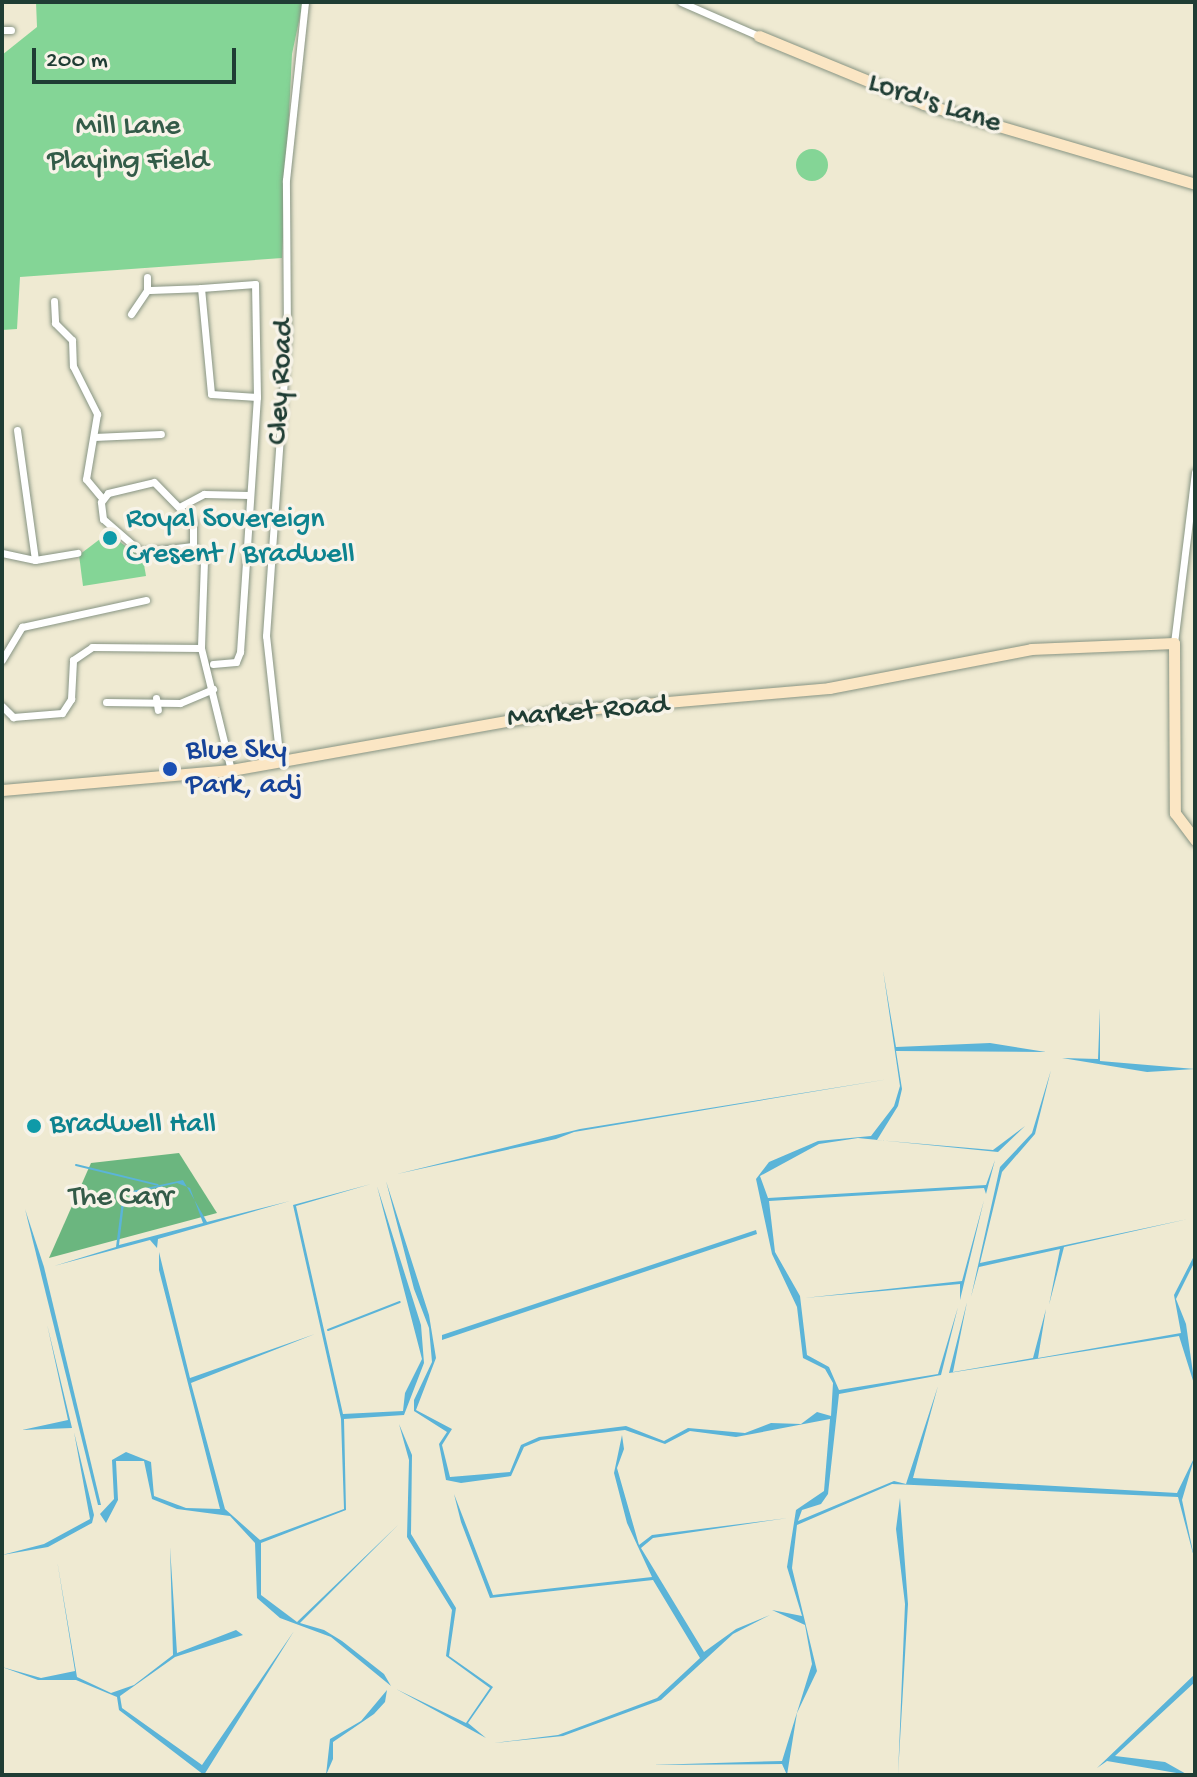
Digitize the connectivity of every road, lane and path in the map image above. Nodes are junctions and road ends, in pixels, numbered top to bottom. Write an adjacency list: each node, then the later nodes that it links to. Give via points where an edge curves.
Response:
1 (305, 2): 34 (street, Cley Road, via 286,180 287,337 266,636)
2 (681, 2): 3 (street, Lord's Lane)
3 (759, 36): 4 (street, Lord's Lane, via 924,104)
4 (1195, 184)
5 (147, 277): 7 (street)
6 (201, 288): 7 (street); 12 (street, via 211,394); 12 (street, via 255,284)
7 (147, 290): 11 (street)
8 (54, 301): 10 (street)
9 (41, 312): 10 (street)
10 (54, 312): 15 (street, via 72,340 73,366 97,414)
11 (131, 314)
12 (257, 397): 17 (street)
13 (17, 430): 23 (street)
14 (161, 434): 15 (street)
15 (94, 437): 18 (street, via 86,479)
16 (1195, 472): 25 (street)
17 (249, 495): 19 (street, via 204,494); 28 (street, via 239,659)
18 (102, 498): 19 (street, via 154,482); 20 (street, via 103,519 141,552)
19 (181, 506): 20 (street, via 195,528)
20 (193, 546): 26 (street, via 204,561)
21 (2, 553): 23 (street)
22 (77, 553): 23 (street)
23 (35, 560)
24 (146, 600): 27 (street, via 22,627)
25 (1174, 643): 34 (street, Market Road, via 1031,649 829,688 562,711); 37 (street, via 1174,802 1182,831)
26 (201, 648): 29 (street); 32 (street, via 92,647 73,660 71,699 62,713 13,717)
27 (2, 660)
28 (213, 664)
29 (213, 689): 30 (street, via 180,703); 35 (street)
30 (156, 698): 31 (street); 33 (street)
31 (106, 702)
32 (2, 706)
33 (158, 710)
34 (280, 762): 35 (street, Market Road)
35 (231, 770): 36 (street, Market Road)
36 (2, 790)
37 (1195, 840)

